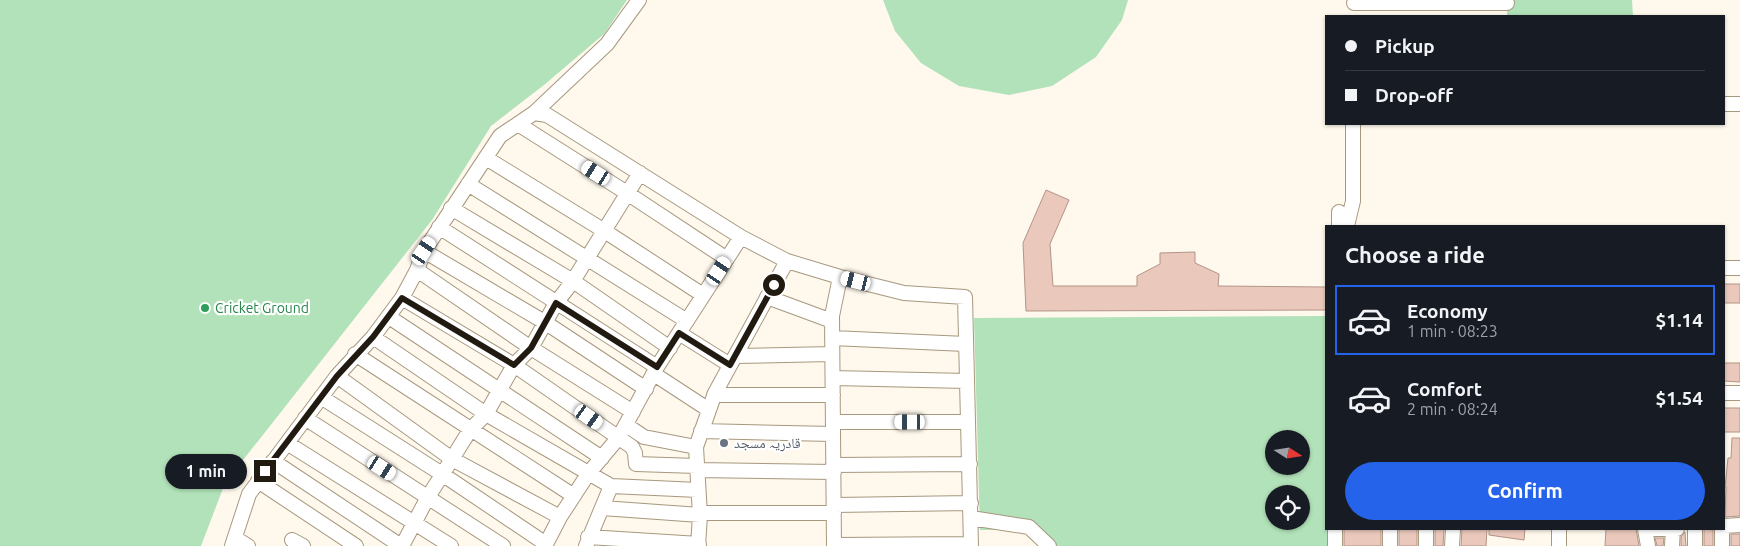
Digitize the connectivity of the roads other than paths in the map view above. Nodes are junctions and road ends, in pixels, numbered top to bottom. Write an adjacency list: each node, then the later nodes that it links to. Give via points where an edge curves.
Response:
1 (639, 0): 6 (street, via 607,44)
2 (1354, 6): 3 (street)
3 (1507, 7)
4 (1725, 104): 5 (street)
5 (1740, 104)
6 (534, 113): 7 (street); 10 (street, via 547,115)
7 (518, 124): 9 (street, via 500,136); 12 (street)
8 (1353, 125): 14 (street, via 1352,201)
9 (486, 158): 11 (street); 16 (street)
10 (640, 173): 12 (street); 17 (street)
11 (468, 184): 13 (street); 19 (street)
12 (628, 193): 16 (street); 20 (street)
13 (452, 208): 15 (street); 26 (street)
14 (1347, 225)
15 (439, 226): 18 (street); 30 (street)
16 (603, 230): 19 (street); 27 (street)
17 (741, 237): 20 (street); 21 (street)
18 (424, 251): 24 (street); 34 (street)
19 (586, 258): 26 (street); 32 (street)
20 (726, 259): 27 (street)
21 (787, 261): 25 (street); 28 (street)
22 (1725, 268): 23 (street)
23 (1740, 268)
24 (417, 270): 29 (street); 39 (street)
25 (840, 277): 33 (street); 38 (street, via 904,293 965,297)
26 (573, 281): 30 (street); 40 (street)
27 (703, 295): 32 (street)
28 (767, 297): 33 (street); 43 (street)
29 (402, 298): 31 (street); 44 (street)
30 (556, 303): 34 (street); 45 (street)
31 (389, 316): 36 (street); 50 (street)
32 (687, 321): 35 (street)
33 (832, 321): 37 (street)
34 (546, 323): 39 (street); 49 (street)
35 (679, 333): 40 (street); 43 (street)
36 (373, 337): 41 (street); 58 (street)
37 (832, 338): 38 (street); 42 (street)
38 (966, 344): 48 (street)
39 (531, 348): 44 (street); 57 (street)
40 (670, 348): 45 (street)
41 (355, 354): 46 (street); 62 (street)
42 (832, 354): 43 (street); 47 (street)
43 (733, 360): 53 (street)
44 (514, 365): 50 (street); 63 (street)
45 (656, 371): 49 (street); 56 (street)
46 (337, 376): 55 (street); 68 (street)
47 (833, 378): 48 (street); 54 (street)
48 (967, 381): 60 (street)
49 (646, 389): 57 (street)
50 (500, 390): 58 (street); 67 (street)
51 (1725, 393): 52 (street)
52 (1740, 393)
53 (714, 395): 54 (street); 56 (street)
54 (833, 395): 61 (street)
55 (321, 397): 59 (street); 73 (street)
56 (709, 410): 64 (street)
57 (633, 412): 63 (street)
58 (486, 414): 62 (street); 74 (street)
59 (305, 418): 65 (street); 79 (street)
60 (968, 422): 61 (street); 70 (street)
61 (833, 428): 64 (street); 72 (street)
62 (470, 430): 68 (street); 78 (street)
63 (622, 431): 66 (street); 67 (street); 71 (street, via 635,452 638,465)
64 (701, 431): 66 (street)
65 (287, 442): 69 (street); 86 (street)
66 (696, 447): 71 (street)
67 (602, 458): 74 (street)
68 (452, 459): 73 (street); 84 (street)
69 (273, 461): 75 (street); 105 (street)
70 (970, 464): 72 (street); 80 (street)
71 (697, 468): 72 (street); 77 (street)
72 (834, 468): 82 (street)
73 (442, 474): 79 (street); 100 (street)
74 (588, 474): 76 (street); 78 (street)
75 (258, 481): 98 (street, via 248,494); 104 (street)
76 (611, 486): 77 (street); 81 (street)
77 (698, 490): 83 (street)
78 (574, 496): 84 (street)
79 (428, 498): 86 (street); 107 (street)
80 (971, 503): 82 (street); 85 (street)
81 (602, 508): 83 (street); 99 (street)
82 (834, 509): 83 (street); 108 (street)
83 (700, 514): 101 (street)
84 (560, 517): 100 (street)
85 (971, 518): 102 (street); 109 (street, via 1029,527)
86 (415, 523): 105 (street); 106 (street)
87 (1740, 525): 88 (street)
88 (1725, 527)
89 (1335, 530): 110 (street)
90 (1390, 530): 111 (street)
91 (1426, 530): 112 (street)
92 (1453, 530): 113 (street)
93 (1559, 530): 114 (street)
94 (1645, 530): 115 (street)
95 (1673, 530): 116 (street)
96 (1695, 530): 117 (street)
97 (1723, 530): 118 (street)
98 (233, 542): 103 (street)
99 (587, 542): 101 (street)
100 (548, 545)
101 (699, 545)
102 (971, 545): 108 (street)
103 (248, 546)
104 (356, 546)
105 (402, 546)
106 (450, 546)
107 (503, 546)
108 (834, 546)
109 (1050, 546)
110 (1335, 546)
111 (1390, 546)
112 (1426, 546)
113 (1452, 546)
114 (1559, 546)
115 (1648, 546)
116 (1672, 546)
117 (1695, 546)
118 (1722, 546)

